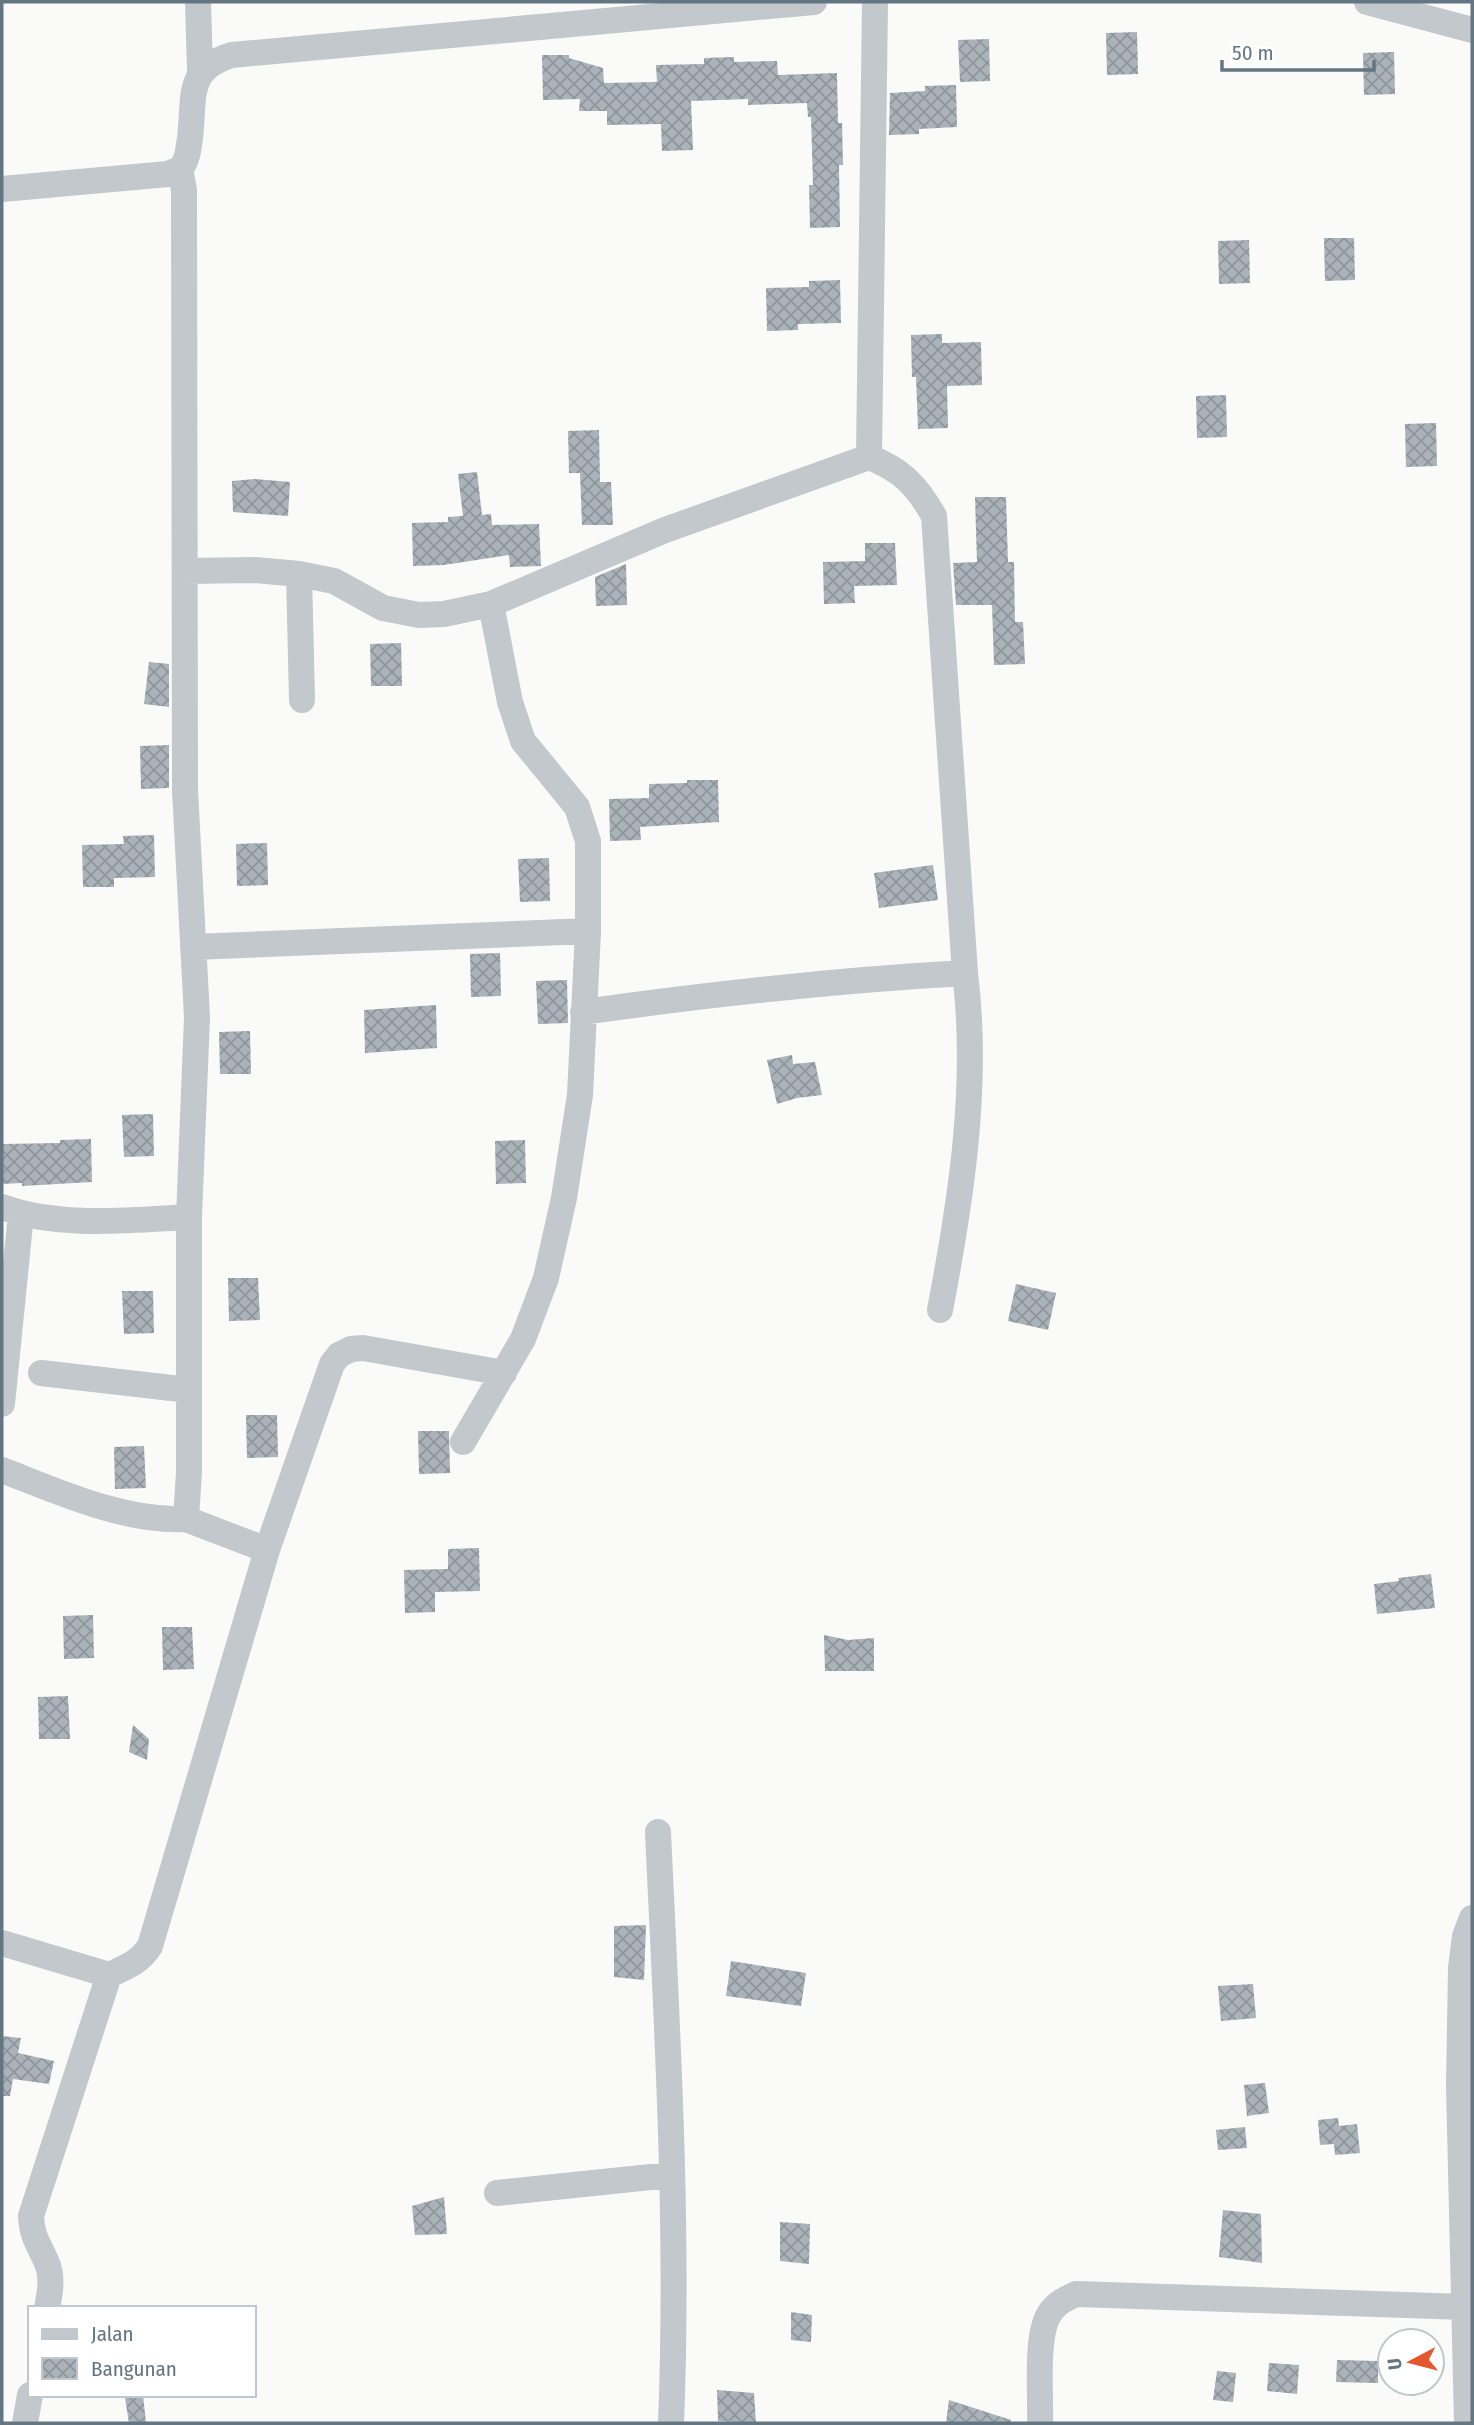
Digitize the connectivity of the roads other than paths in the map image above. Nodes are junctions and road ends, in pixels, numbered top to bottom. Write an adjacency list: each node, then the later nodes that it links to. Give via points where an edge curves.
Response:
1 (198, 2): 6 (street)
2 (814, 2): 6 (street, via 232,55)
3 (875, 2): 9 (street)
4 (1367, 2): 5 (street)
5 (1472, 30)
6 (200, 71): 7 (street, via 188,156)
7 (180, 169): 8 (street, via 168,174); 10 (street, via 184,204)
8 (2, 189)
9 (869, 457): 12 (street, via 665,530); 16 (street, via 894,469 918,489 934,516)
10 (184, 572): 11 (street); 15 (street, via 185,790)
11 (299, 574): 12 (street, via 334,581 400,613 444,614); 13 (street)
12 (491, 604): 14 (street, via 510,702 523,741 576,807 588,841)
13 (302, 700)
14 (589, 932): 15 (street); 17 (street)
15 (193, 947): 19 (street, via 197,1017)
16 (965, 973): 17 (street, via 855,979); 20 (street, via 971,1070)
17 (583, 1012): 22 (street, via 580,1095 564,1198 546,1278 523,1339)
18 (11, 1211): 19 (street, via 46,1218); 24 (street)
19 (189, 1217): 23 (street)
20 (940, 1310)
21 (41, 1373): 23 (street)
22 (504, 1373): 25 (street); 28 (street, via 375,1349 351,1349 339,1355)
23 (189, 1390): 27 (street)
24 (2, 1404)
25 (463, 1442)
26 (2, 1470): 27 (street, via 126,1513)
27 (186, 1519): 28 (street)
28 (267, 1550): 32 (street, via 150,1946 134,1964)
29 (658, 1832): 33 (street)
30 (1472, 1917): 35 (street, via 1461,1968 1459,2085)
31 (2, 1943): 32 (street)
32 (109, 1975): 36 (street, via 31,2216 34,2241 51,2278)
33 (670, 2175): 34 (street); 40 (street)
34 (497, 2193)
35 (1468, 2267): 37 (street)
36 (47, 2306)
37 (1465, 2306): 41 (street, via 1076,2294 1059,2302 1047,2317 1042,2336); 42 (street)
38 (30, 2397): 39 (street)
39 (25, 2423)
40 (671, 2423)
41 (1040, 2423)
42 (1467, 2423)

